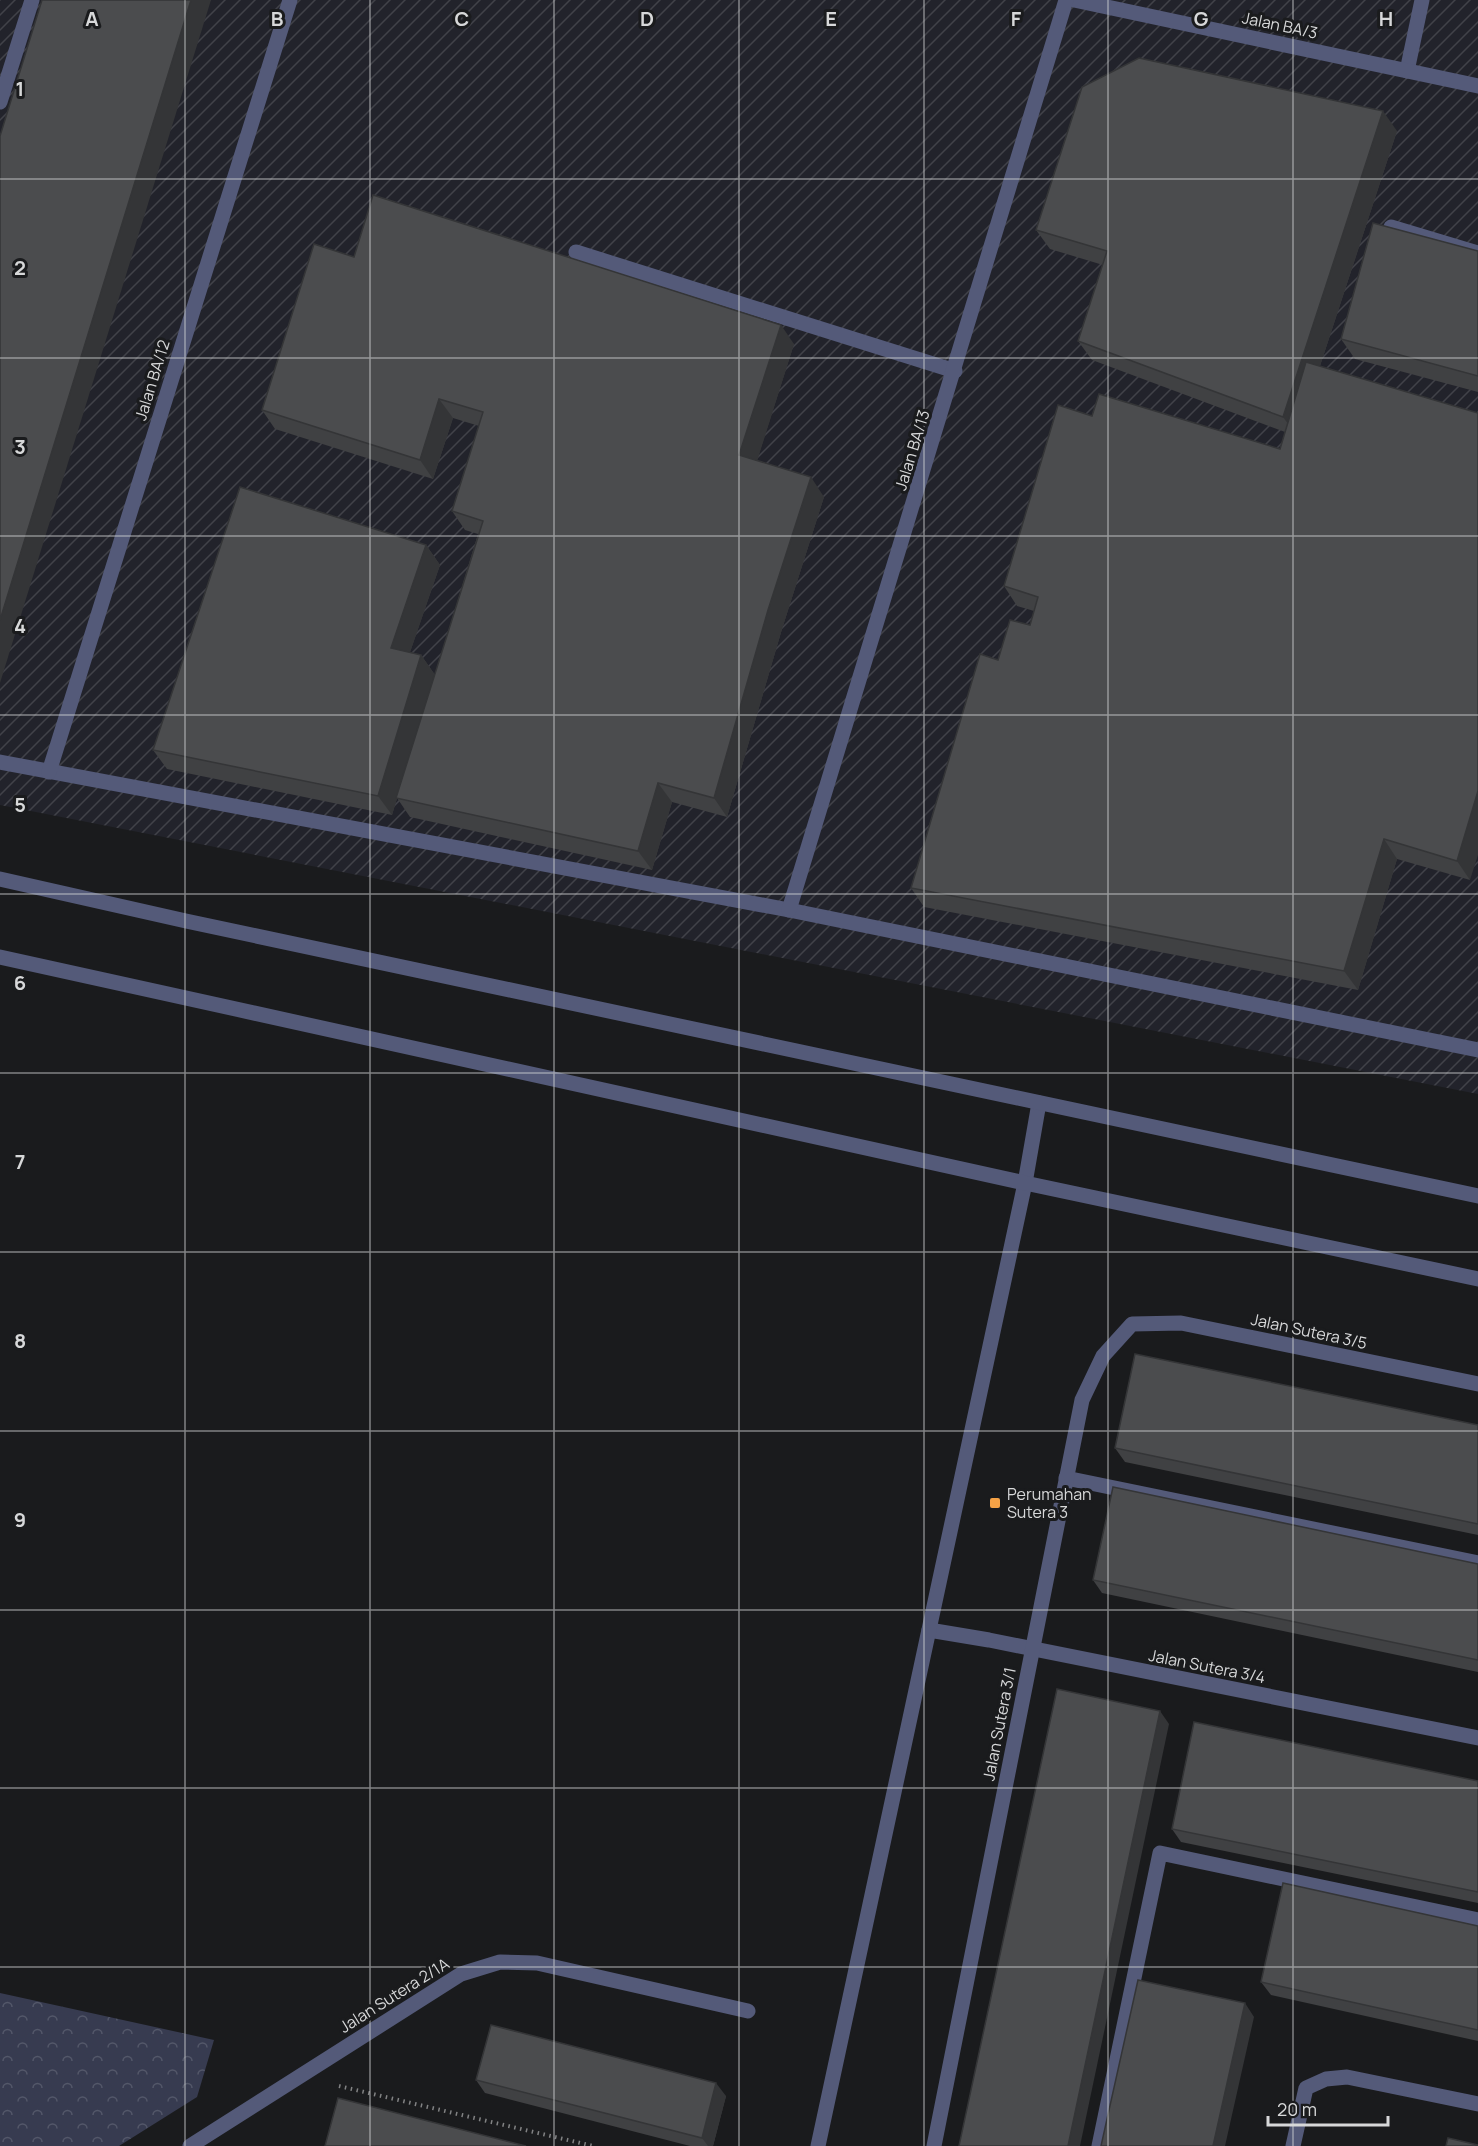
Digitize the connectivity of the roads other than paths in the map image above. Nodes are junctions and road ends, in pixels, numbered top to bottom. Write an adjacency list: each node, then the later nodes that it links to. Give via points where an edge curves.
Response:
1 (32, 0): 9 (street)
2 (290, 0): 15 (street, Jalan BA/12)
3 (1066, 0): 13 (street, Jalan BA/13)
4 (1074, 0): 6 (street, Jalan BA/3)
5 (1422, 0): 7 (street)
6 (1112, 4): 7 (street, Jalan BA/3)
7 (1407, 71): 8 (street, Jalan BA/3)
8 (1478, 86)
9 (0, 102)
10 (1391, 227): 12 (street)
11 (576, 252): 13 (street)
12 (1478, 253)
13 (955, 371): 17 (street, Jalan BA/13)
14 (0, 762): 15 (street)
15 (49, 772): 17 (street)
16 (0, 879): 20 (street)
17 (789, 910): 19 (street)
18 (0, 957): 21 (street)
19 (1478, 1050)
20 (1040, 1103): 21 (street); 22 (street)
21 (1025, 1183): 23 (street); 28 (street)
22 (1478, 1196)
23 (1478, 1279)
24 (1132, 1324): 25 (street, Jalan Sutera 3/5, via 1181,1323); 26 (street, Jalan Sutera 3/1, via 1102,1356 1082,1400)
25 (1478, 1384)
26 (1066, 1478): 27 (street); 29 (street, Jalan Sutera 3/1)
27 (1478, 1563)
28 (929, 1630): 29 (street, Jalan Sutera 3/4); 35 (street)
29 (1032, 1649): 30 (street, Jalan Sutera 3/4); 36 (street, Jalan Sutera 3/1)
30 (1478, 1738)
31 (1478, 1920): 37 (street, via 1160,1853)
32 (748, 2011): 34 (street, Jalan Sutera 2/1A, via 537,1963 500,1962 461,1974)
33 (1478, 2104): 38 (street, via 1347,2077 1326,2079 1306,2088)
34 (190, 2146)
35 (818, 2146)
36 (934, 2146)
37 (1099, 2146)
38 (1293, 2146)

